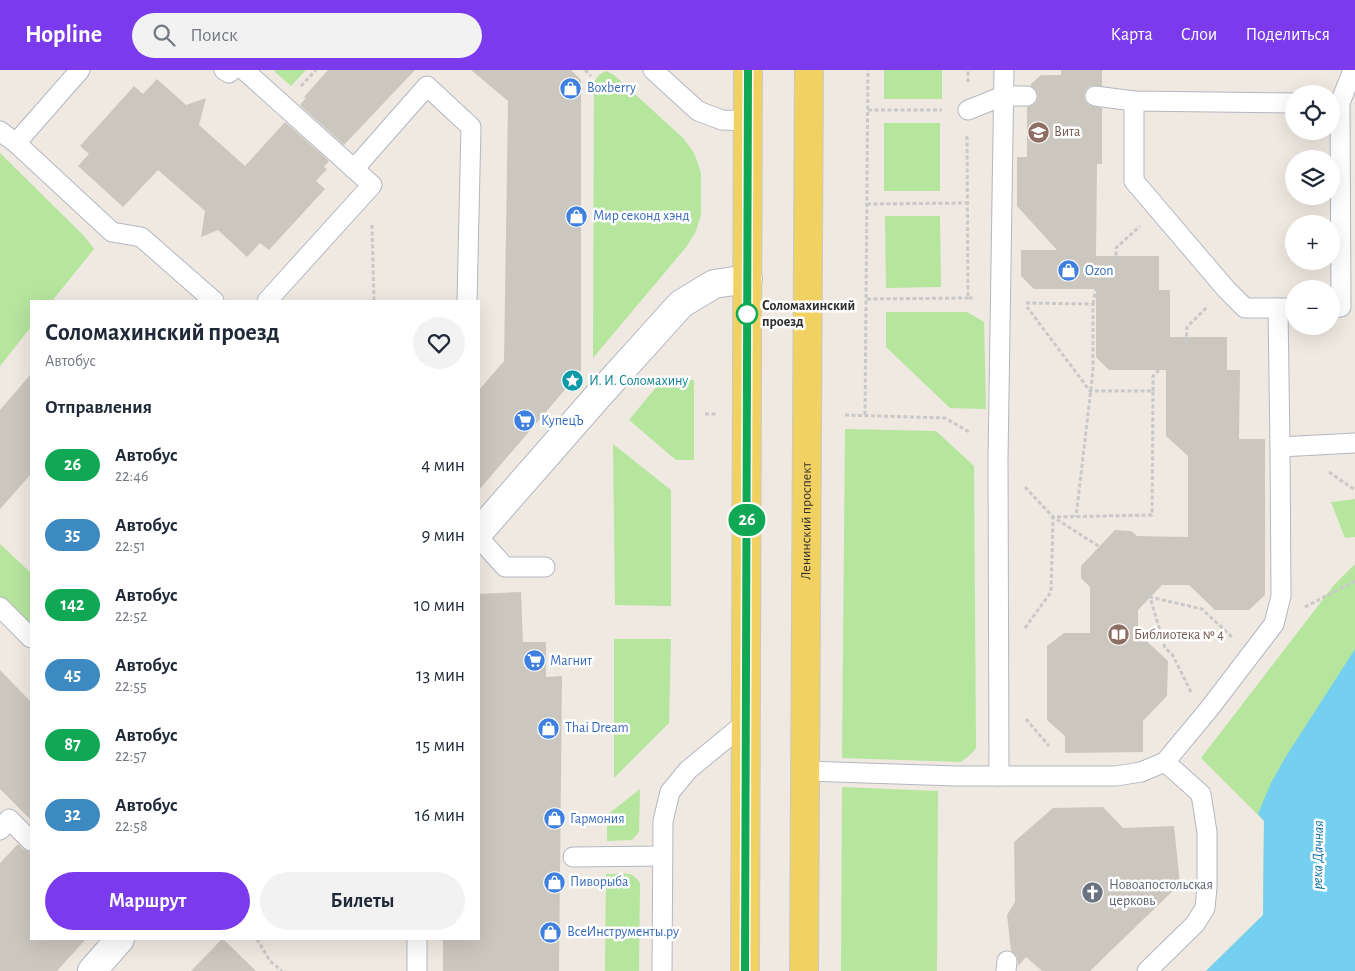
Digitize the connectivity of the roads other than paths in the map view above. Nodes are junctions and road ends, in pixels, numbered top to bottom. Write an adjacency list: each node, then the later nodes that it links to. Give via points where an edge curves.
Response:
1 (80, 70): 20 (lane)
2 (224, 70): 3 (lane, via 229,74)
3 (232, 70)
4 (244, 70): 21 (lane)
5 (653, 70): 17 (lane, via 698,111 722,120)
6 (748, 70): 17 (main road)
7 (809, 70): 38 (main road, Ленинский проспект)
8 (1004, 70): 11 (lane)
9 (1353, 70): 10 (lane)
10 (1340, 95)
11 (1003, 96): 12 (lane); 16 (lane); 39 (lane, via 998,459)
12 (1027, 96)
13 (1095, 96): 14 (lane)
14 (1134, 101): 15 (lane); 26 (lane, via 1134,181 1245,308)
15 (1285, 103)
16 (968, 110)
17 (748, 121): 22 (main road)
18 (0, 131): 20 (lane)
19 (1337, 140): 27 (lane)
20 (16, 143): 23 (lane, via 112,232 141,237)
21 (354, 169): 24 (lane, via 372,185); 25 (lane, via 428,86 472,127)
22 (748, 279): 31 (street, via 714,284 681,304); 36 (main road)
23 (213, 300)
24 (268, 300)
25 (467, 300)
26 (1285, 308)
27 (1340, 308)
28 (1285, 331): 30 (lane)
29 (1355, 443): 30 (lane)
30 (1280, 447): 37 (lane, via 1281,596 1274,624)
31 (480, 531)
32 (480, 539): 33 (lane, via 505,567)
33 (545, 567)
34 (0, 607): 35 (lane)
35 (30, 637)
36 (745, 723): 42 (lane, via 688,770 670,792 663,821); 49 (main road)
37 (1165, 762): 39 (lane, via 1141,772 1116,776); 51 (lane, via 1201,794 1207,832 1207,887 1205,908 1195,924)
38 (805, 771): 39 (lane); 50 (main road, Ленинский проспект)
39 (999, 776)
40 (0, 830): 41 (lane, via 9,820)
41 (30, 840)
42 (662, 856): 43 (lane); 48 (lane)
43 (573, 857)
44 (119, 940): 46 (street)
45 (417, 940): 47 (lane)
46 (92, 971)
47 (417, 971)
48 (662, 971)
49 (745, 971)
50 (804, 971)
51 (1148, 971)

